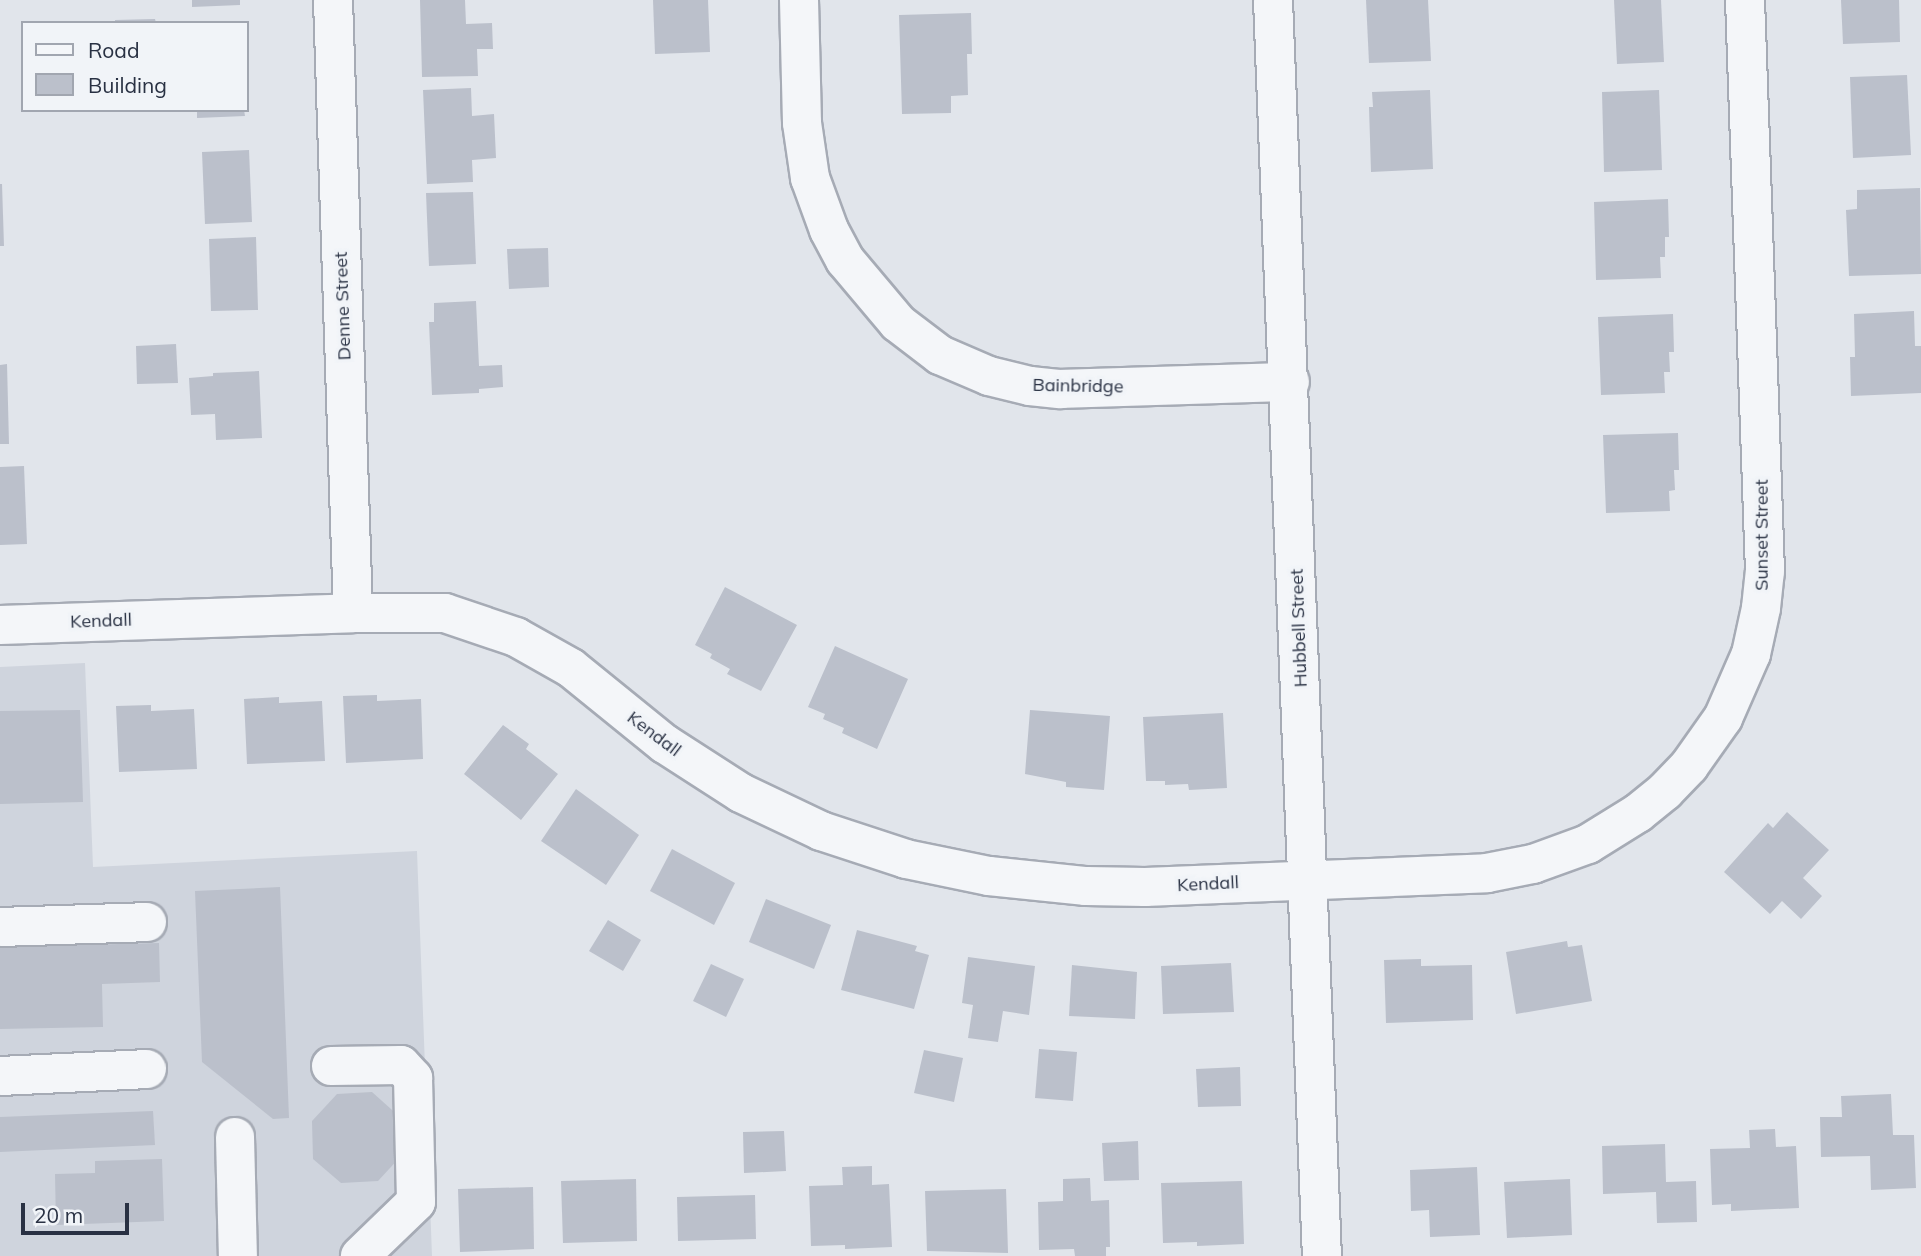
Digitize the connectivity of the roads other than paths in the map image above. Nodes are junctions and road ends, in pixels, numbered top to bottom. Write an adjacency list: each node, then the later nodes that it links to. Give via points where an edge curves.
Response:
1 (333, 0): 6 (street, Denne Street)
2 (799, 0): 5 (street, Bainbridge, via 802,123 810,178 845,260 898,323 940,355 989,376 1030,386)
3 (1273, 0): 5 (street, Hubbell Street)
4 (1745, 0): 8 (street, Sunset Street, via 1765,572 1756,631 1723,718 1689,766 1638,813 1588,844 1533,864 1487,873)
5 (1290, 383): 8 (street, Hubbell Street)
6 (353, 612): 7 (street, Kendall); 8 (street, Kendall, via 445,613 516,637 571,668 665,744 741,793 821,831 906,859 989,876 1086,886)
7 (0, 625)
8 (1309, 879): 17 (street, Hubbell Street)
9 (147, 922): 10 (street)
10 (0, 927)
11 (331, 1066): 16 (street, via 401,1065 414,1078 416,1202)
12 (147, 1069): 13 (street)
13 (0, 1076)
14 (235, 1137): 15 (street)
15 (238, 1256)
16 (360, 1256)
17 (1322, 1256)

